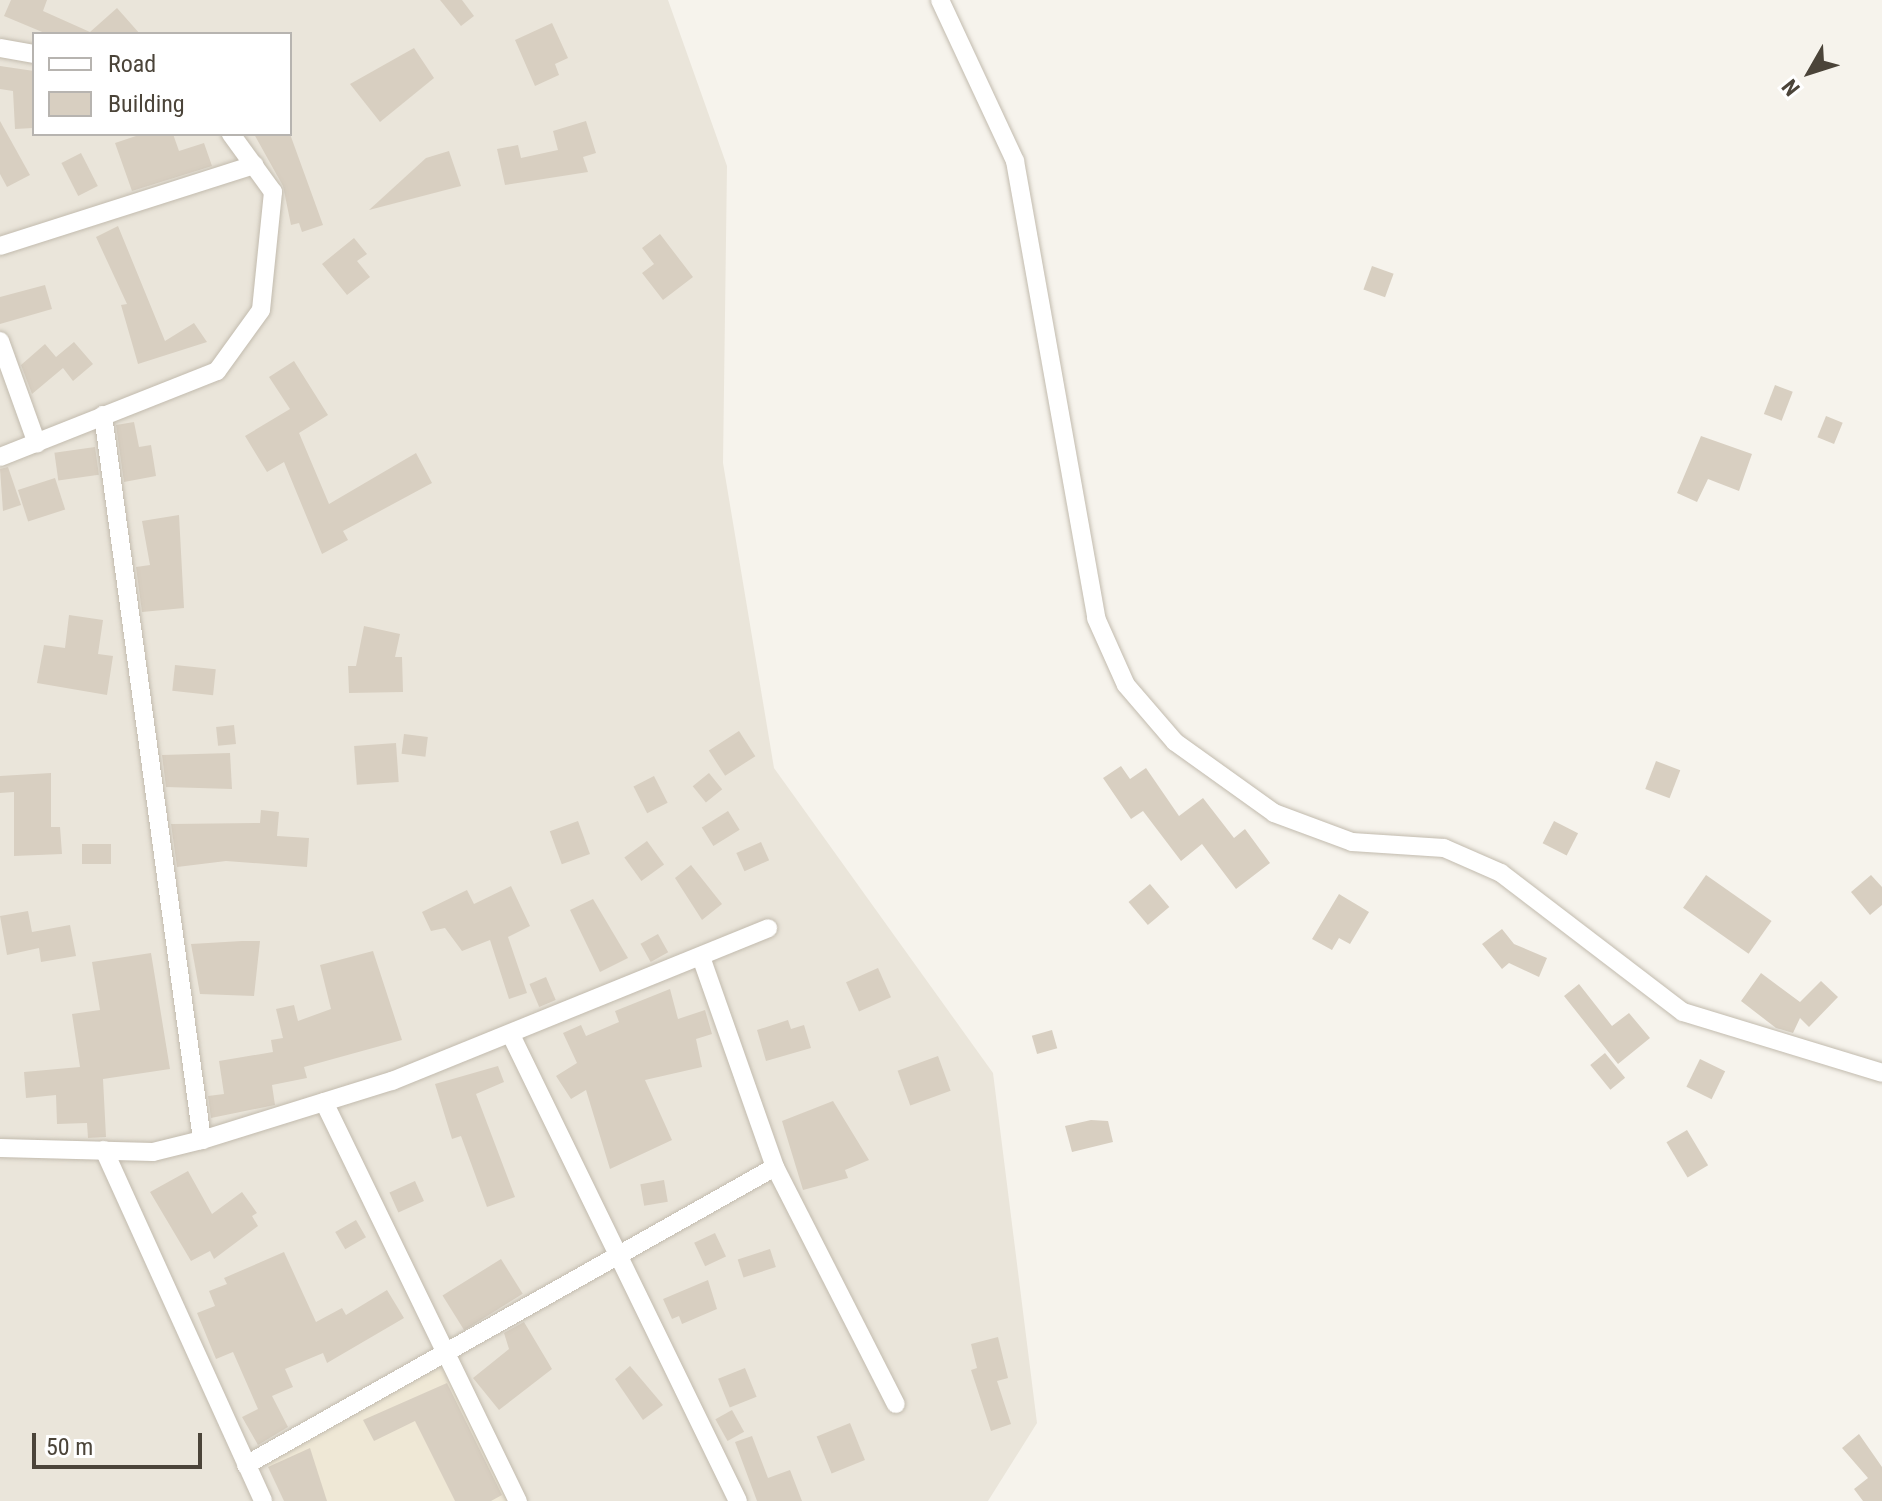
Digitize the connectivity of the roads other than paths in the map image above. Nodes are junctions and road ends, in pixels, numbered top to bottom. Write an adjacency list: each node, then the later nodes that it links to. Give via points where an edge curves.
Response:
1 (940, 0): 14 (street, via 1015,161 1096,618 1126,685 1175,742 1274,813 1352,842 1444,848 1501,873 1683,1012)
2 (0, 48): 3 (street)
3 (32, 54)
4 (232, 136): 5 (street)
5 (254, 165): 6 (street); 8 (street, via 273,192 261,310 217,371)
6 (0, 246)
7 (0, 341): 9 (street)
8 (103, 415): 9 (street); 16 (street)
9 (37, 444): 10 (street)
10 (0, 457)
11 (768, 928): 12 (street)
12 (701, 957): 13 (street); 19 (street)
13 (511, 1035): 15 (street); 20 (street)
14 (1882, 1073)
15 (324, 1102): 16 (street); 21 (street)
16 (202, 1140): 18 (street, via 153,1152)
17 (0, 1148): 18 (street)
18 (104, 1150): 23 (street)
19 (775, 1167): 20 (street); 22 (street)
20 (618, 1260): 21 (street); 26 (street)
21 (446, 1355): 23 (street); 25 (street)
22 (896, 1404)
23 (246, 1465): 24 (street)
24 (263, 1501)
25 (518, 1501)
26 (738, 1501)

